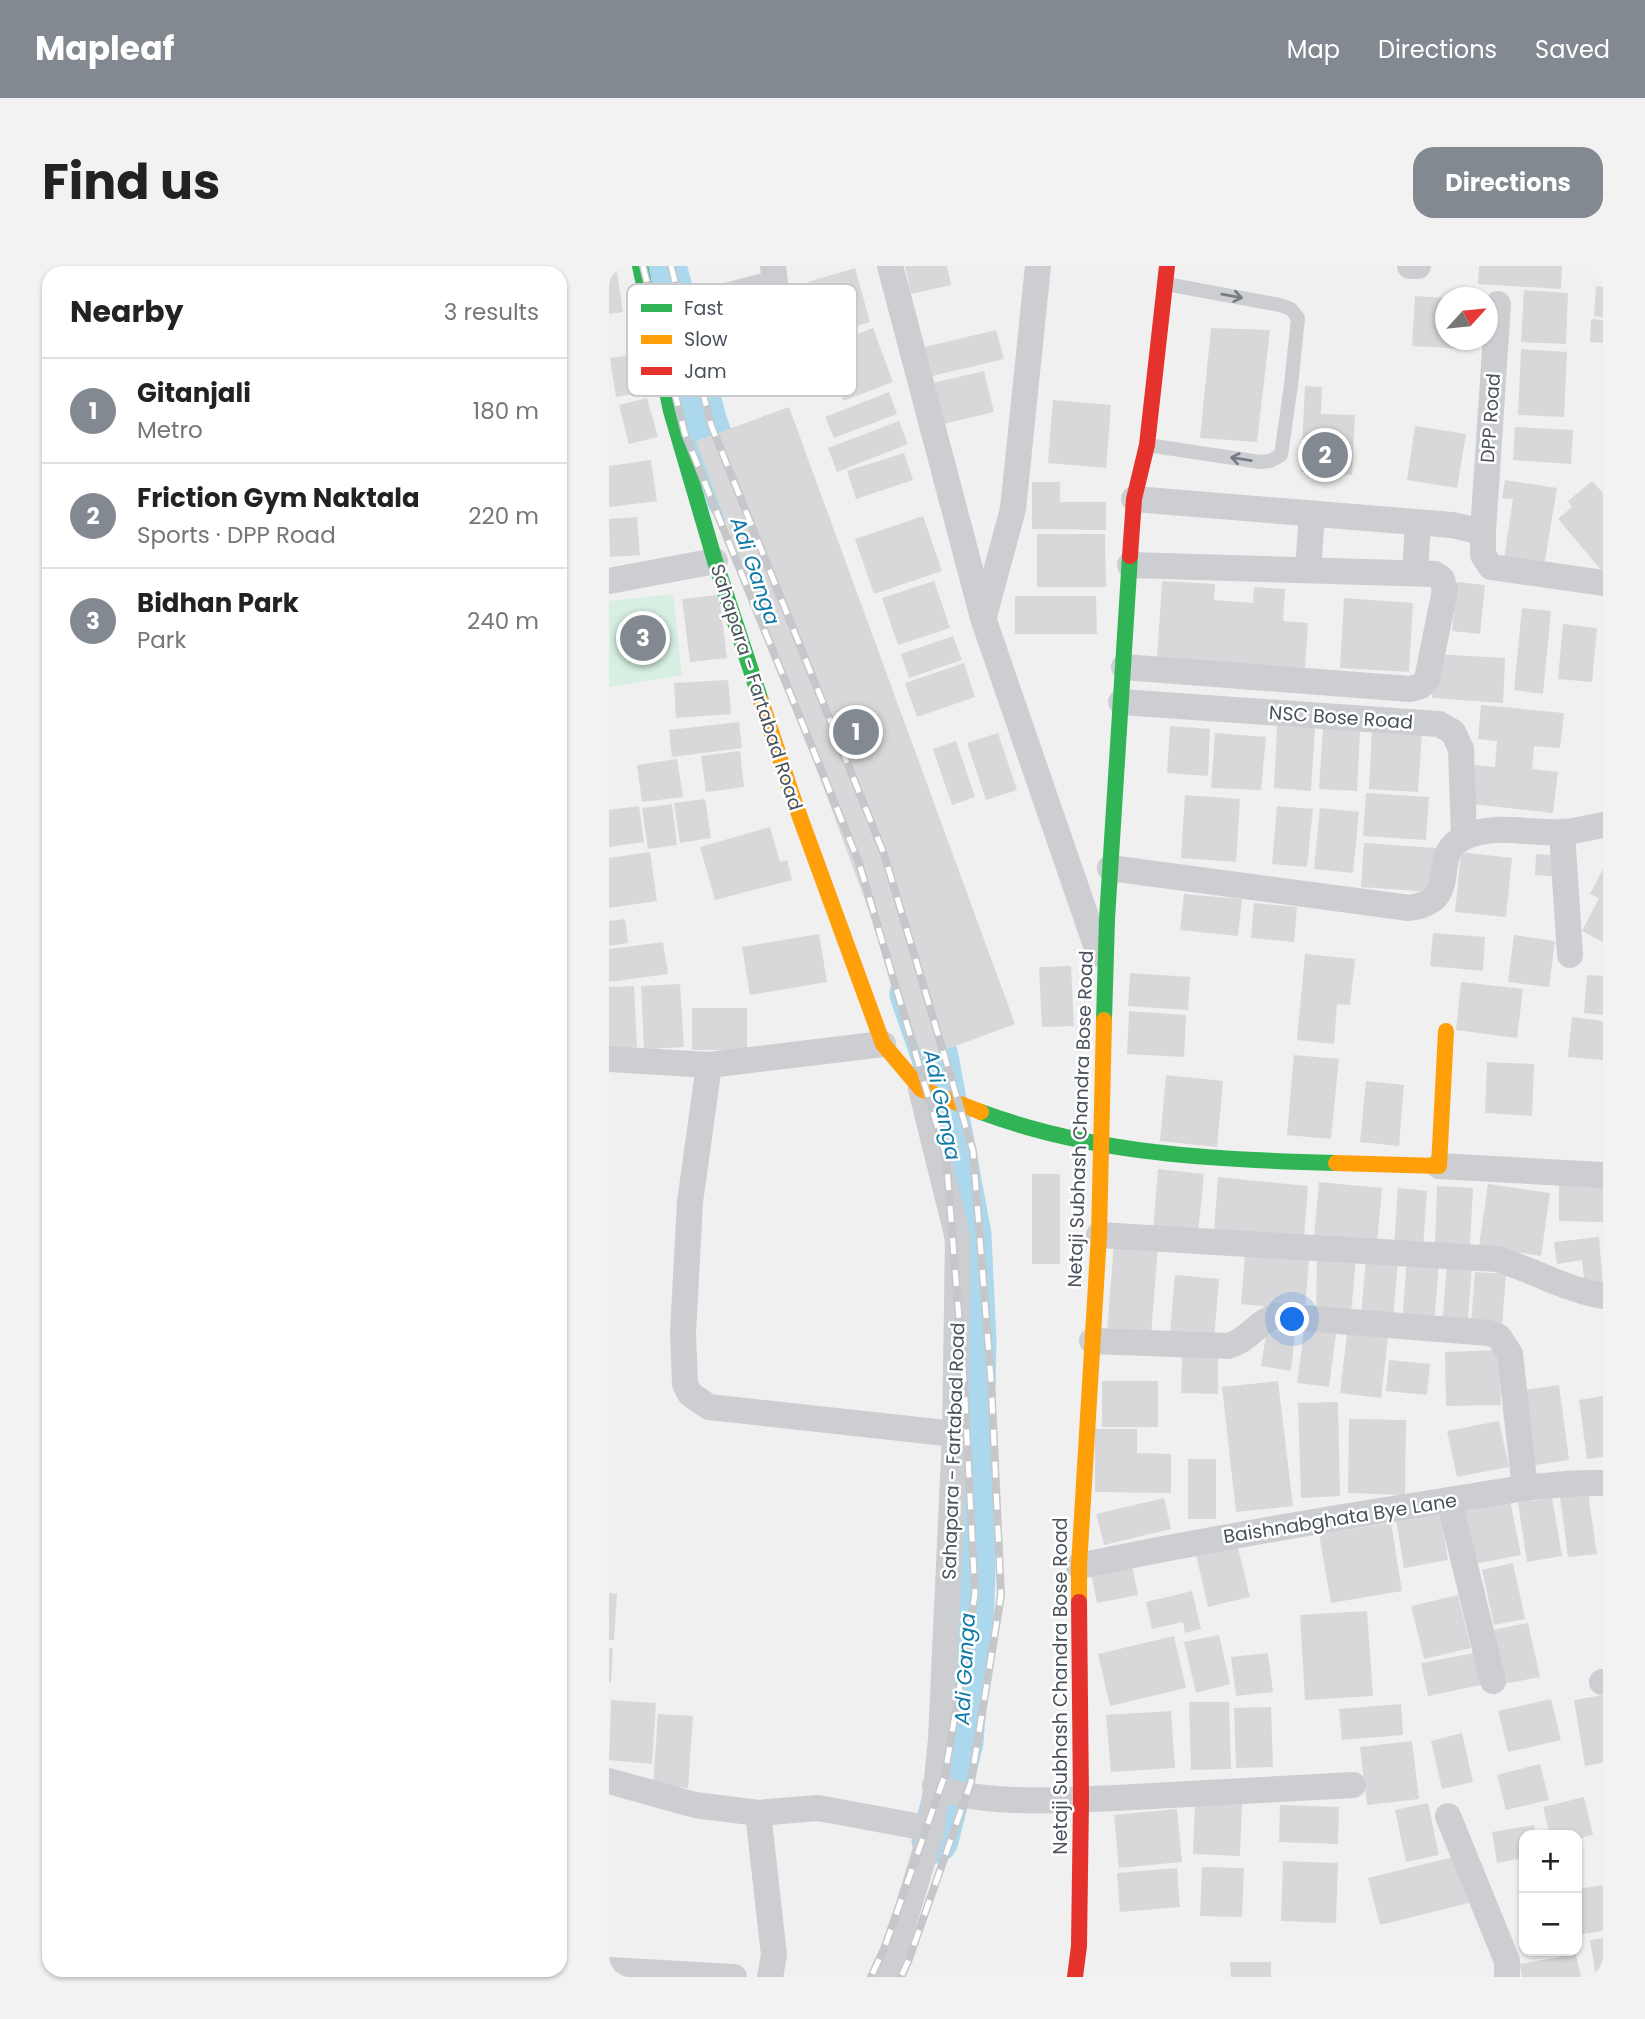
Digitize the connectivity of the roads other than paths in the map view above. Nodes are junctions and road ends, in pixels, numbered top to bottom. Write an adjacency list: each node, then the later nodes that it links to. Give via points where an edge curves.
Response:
1 (640, 266): 8 (main road, Sahapara - Fartabad Road)
2 (773, 266): 9 (street)
3 (890, 266): 24 (street)
4 (1038, 266): 24 (street, via 1013,509)
5 (1167, 266): 10 (main road, Netaji Subhash Chandra Bose Road)
6 (1410, 266): 7 (street)
7 (1418, 266)
8 (650, 284)
9 (775, 284)
10 (1164, 284): 13 (main road, Netaji Subhash Chandra Bose Road); 13 (lane, one-way to 13, via 1291,309 1298,318 1291,385 1280,455 1270,461)
11 (1494, 350): 17 (street, DPP Road)
12 (670, 396): 18 (main road, Sahapara - Fartabad Road)
13 (1147, 445): 14 (main road, Netaji Subhash Chandra Bose Road)
14 (1134, 499): 15 (street); 19 (main road, Netaji Subhash Chandra Bose Road)
15 (1312, 514): 16 (street); 20 (street)
16 (1418, 523): 17 (street); 21 (street)
17 (1483, 532): 23 (street, DPP Road, via 1483,555 1491,567)
18 (715, 561): 22 (street); 34 (main road, Sahapara - Fartabad Road, via 793,798)
19 (1130, 565): 20 (street); 25 (main road, Netaji Subhash Chandra Bose Road)
20 (1308, 570): 21 (street)
21 (1415, 573): 25 (street, via 1435,574 1443,579 1445,590 1421,687)
22 (609, 581)
23 (1603, 583)
24 (983, 618): 32 (street)
25 (1123, 667): 26 (main road, Netaji Subhash Chandra Bose Road)
26 (1121, 702): 29 (street, NSC Bose Road, via 1439,724 1453,732 1461,749); 30 (main road, Netaji Subhash Chandra Bose Road)
27 (1603, 825): 28 (street)
28 (1562, 832): 29 (street, via 1493,830); 31 (street)
29 (1464, 837): 30 (street, via 1449,849 1439,896 1427,906 1409,908)
30 (1111, 868): 32 (main road, Netaji Subhash Chandra Bose Road)
31 (1570, 955)
32 (1105, 972): 38 (main road, Netaji Subhash Chandra Bose Road)
33 (1445, 1031): 39 (main road)
34 (883, 1044): 36 (street); 37 (main road, Sahapara - Fartabad Road)
35 (609, 1059): 36 (street)
36 (709, 1065): 44 (street, via 689,1202 683,1333 685,1384 690,1394 709,1407)
37 (924, 1090): 38 (main road, via 1019,1126); 44 (street, Sahapara - Fartabad Road, via 958,1239)
38 (1102, 1146): 39 (main road, via 1242,1161); 41 (main road, Netaji Subhash Chandra Bose Road)
39 (1439, 1166): 40 (street)
40 (1603, 1175)
41 (1099, 1235): 42 (street, via 1497,1259 1578,1292); 43 (main road, Netaji Subhash Chandra Bose Road)
42 (1603, 1296)
43 (1092, 1341): 46 (street, via 1228,1346 1276,1316 1489,1333 1499,1337 1510,1354); 48 (main road, Netaji Subhash Chandra Bose Road)
44 (955, 1434): 52 (street, Sahapara - Fartabad Road)
45 (1603, 1483): 46 (street, Baishnabghata Bye Lane)
46 (1525, 1489): 47 (street, Baishnabghata Bye Lane)
47 (1449, 1500): 48 (street, Baishnabghata Bye Lane, via 1216,1537); 49 (street)
48 (1079, 1566): 53 (main road, Netaji Subhash Chandra Bose Road)
49 (1493, 1681)
50 (609, 1781): 54 (street, via 695,1805)
51 (1353, 1785): 53 (street)
52 (935, 1786): 53 (street, via 958,1796); 56 (street, Sahapara - Fartabad Road)
53 (1081, 1799): 61 (main road, Netaji Subhash Chandra Bose Road)
54 (758, 1813): 56 (street, via 818,1808); 59 (street, via 774,1955)
55 (1448, 1816): 62 (street, via 1507,1961)
56 (932, 1829): 60 (street, Sahapara - Fartabad Road)
57 (609, 1969): 58 (street)
58 (734, 1977)
59 (770, 1977)
60 (883, 1977)
61 (1075, 1977)
62 (1507, 1977)

